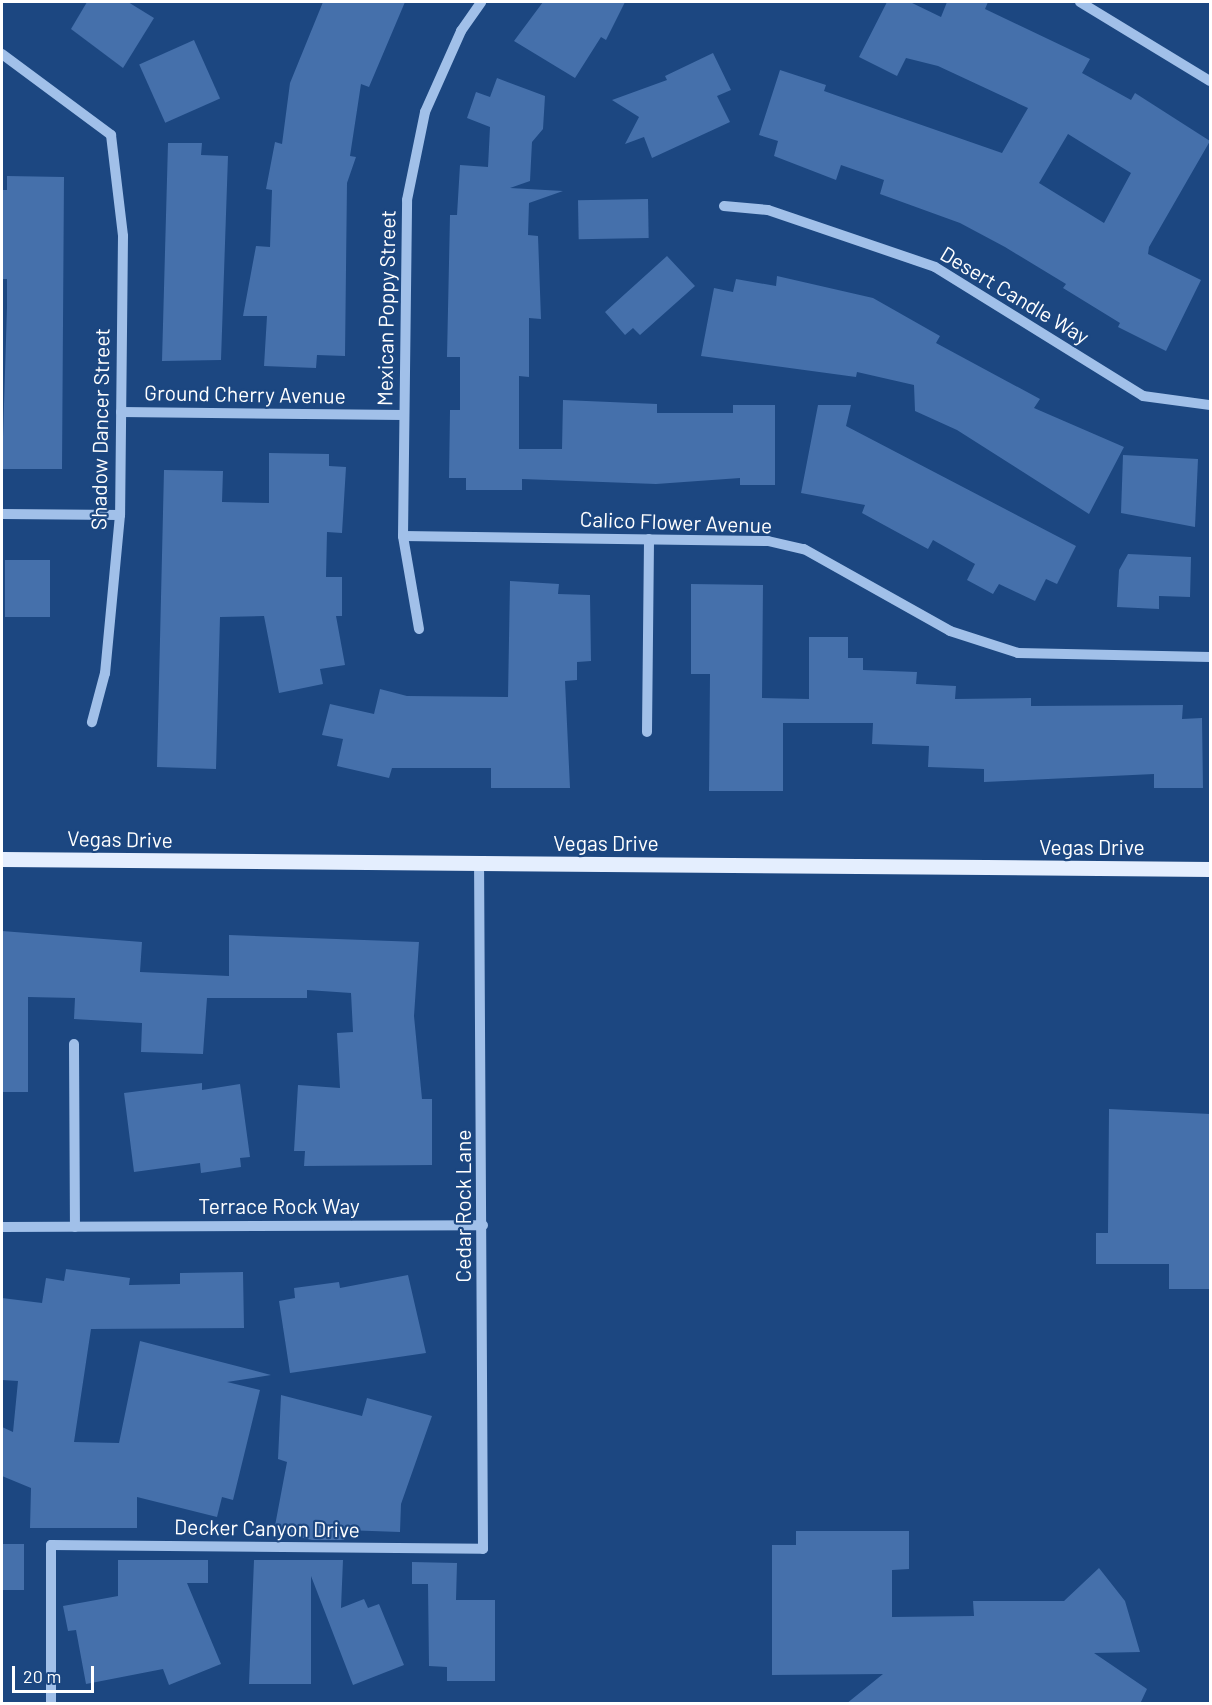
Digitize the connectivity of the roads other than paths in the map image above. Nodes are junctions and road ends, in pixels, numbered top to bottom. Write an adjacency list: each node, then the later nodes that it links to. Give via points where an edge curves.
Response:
1 (481, 2): 8 (street, Mexican Poppy Street, via 461,31 425,112 407,200)
2 (1080, 2): 4 (street)
3 (2, 54): 7 (street, Shadow Dancer Street, via 111,135 123,236)
4 (1210, 81)
5 (724, 206): 6 (street, Desert Candle Way, via 768,210 935,267 1143,396)
6 (1210, 405)
7 (121, 412): 8 (street, Ground Cherry Avenue); 10 (street, Shadow Dancer Street)
8 (404, 415): 11 (street, Mexican Poppy Street)
9 (2, 514): 10 (street)
10 (120, 515): 15 (street, Shadow Dancer Street, via 105,673)
11 (403, 536): 12 (street, Calico Flower Avenue); 13 (street, Mexican Poppy Street)
12 (649, 539): 14 (street, Calico Flower Avenue, via 768,541 804,549 950,631 1018,653); 16 (street)
13 (419, 629)
14 (1210, 657)
15 (92, 722)
16 (647, 732)
17 (2, 859): 18 (main road, Vegas Drive)
18 (479, 863): 19 (main road, Vegas Drive); 21 (street, Cedar Rock Lane)
19 (1210, 869)
20 (74, 1044): 23 (street)
21 (483, 1225): 23 (street, Terrace Rock Way); 24 (street, Cedar Rock Lane)
22 (2, 1227): 23 (street, Terrace Rock Way)
23 (75, 1227)
24 (483, 1549): 25 (street, Decker Canyon Drive, via 51,1545)
25 (51, 1704)

